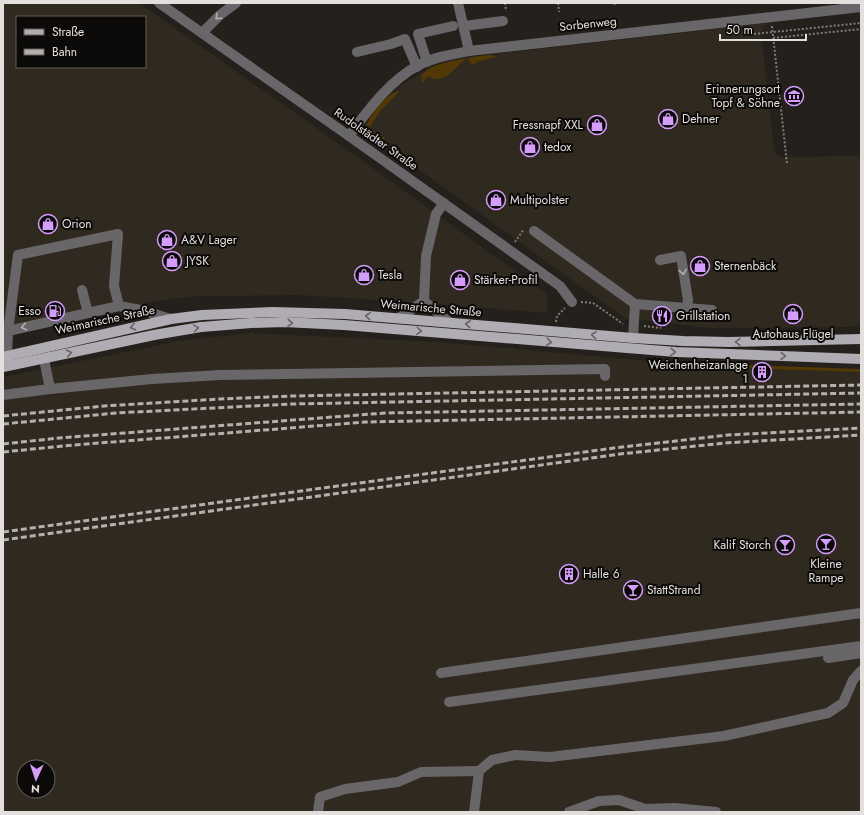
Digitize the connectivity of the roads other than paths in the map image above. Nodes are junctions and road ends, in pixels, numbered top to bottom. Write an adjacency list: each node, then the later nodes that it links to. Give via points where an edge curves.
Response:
1 (160, 3): 8 (street, Rudolstädter Straße)
2 (236, 3): 8 (street, one-way to 8)
3 (458, 3): 7 (street)
4 (861, 7): 9 (street, Sorbenweg)
5 (503, 22): 7 (street)
6 (453, 26): 11 (street, via 418,34)
7 (464, 26): 9 (street)
8 (202, 33): 13 (street, Rudolstädter Straße)
9 (469, 51): 11 (street, Sorbenweg)
10 (358, 52): 12 (street, via 405,39)
11 (427, 62): 12 (street, Sorbenweg)
12 (417, 67): 13 (street, Sorbenweg, via 376,100)
13 (349, 136): 14 (street, Rudolstädter Straße)
14 (444, 203): 18 (street, via 436,214 426,256); 19 (street, Rudolstädter Straße, via 560,286)
15 (534, 231): 20 (street)
16 (660, 260): 22 (street, one-way to 22, via 681,256)
17 (82, 290): 24 (street)
18 (424, 301): 25 (street); 27 (street)
19 (572, 302)
20 (635, 304): 22 (street); 29 (street)
21 (119, 306): 24 (street); 26 (street); 28 (street, Weimarische Straße, via 114,286 118,234 18,255)
22 (687, 308): 23 (street)
23 (712, 310)
24 (88, 313): 28 (street, one-way to 28)
25 (399, 318): 26 (main road, Weimarische Straße, one-way to 26, via 273,312); 27 (main road, Weimarische Straße)
26 (171, 319): 31 (main road, Weimarische Straße, one-way to 31)
27 (449, 322): 29 (main road, Weimarische Straße, one-way to 27)
28 (8, 331): 31 (street)
29 (633, 338): 30 (main road, Weimarische Straße, one-way to 29, via 728,342)
30 (861, 339)
31 (5, 356)
32 (44, 359): 33 (main road, Weimarische Straße, one-way to 33, via 201,327 284,322 669,352); 34 (main road, Weimarische Straße); 36 (street)
33 (861, 359)
34 (3, 367)
35 (605, 376): 36 (street, via 605,369 249,374 152,379)
36 (50, 389): 37 (street)
37 (3, 395)
38 (861, 614): 43 (street)
39 (861, 646): 44 (street)
40 (861, 653): 41 (street)
41 (828, 658)
42 (861, 671): 45 (street, via 853,680 843,703 828,713 724,736 550,757 515,755 492,760)
43 (441, 673)
44 (449, 702)
45 (479, 771): 47 (street, via 421,772 398,782 346,789 320,797); 48 (street)
46 (675, 810): 49 (street, via 645,809 619,800 599,801); 50 (street)
47 (318, 812)
48 (474, 812)
49 (569, 812)
50 (716, 812)

